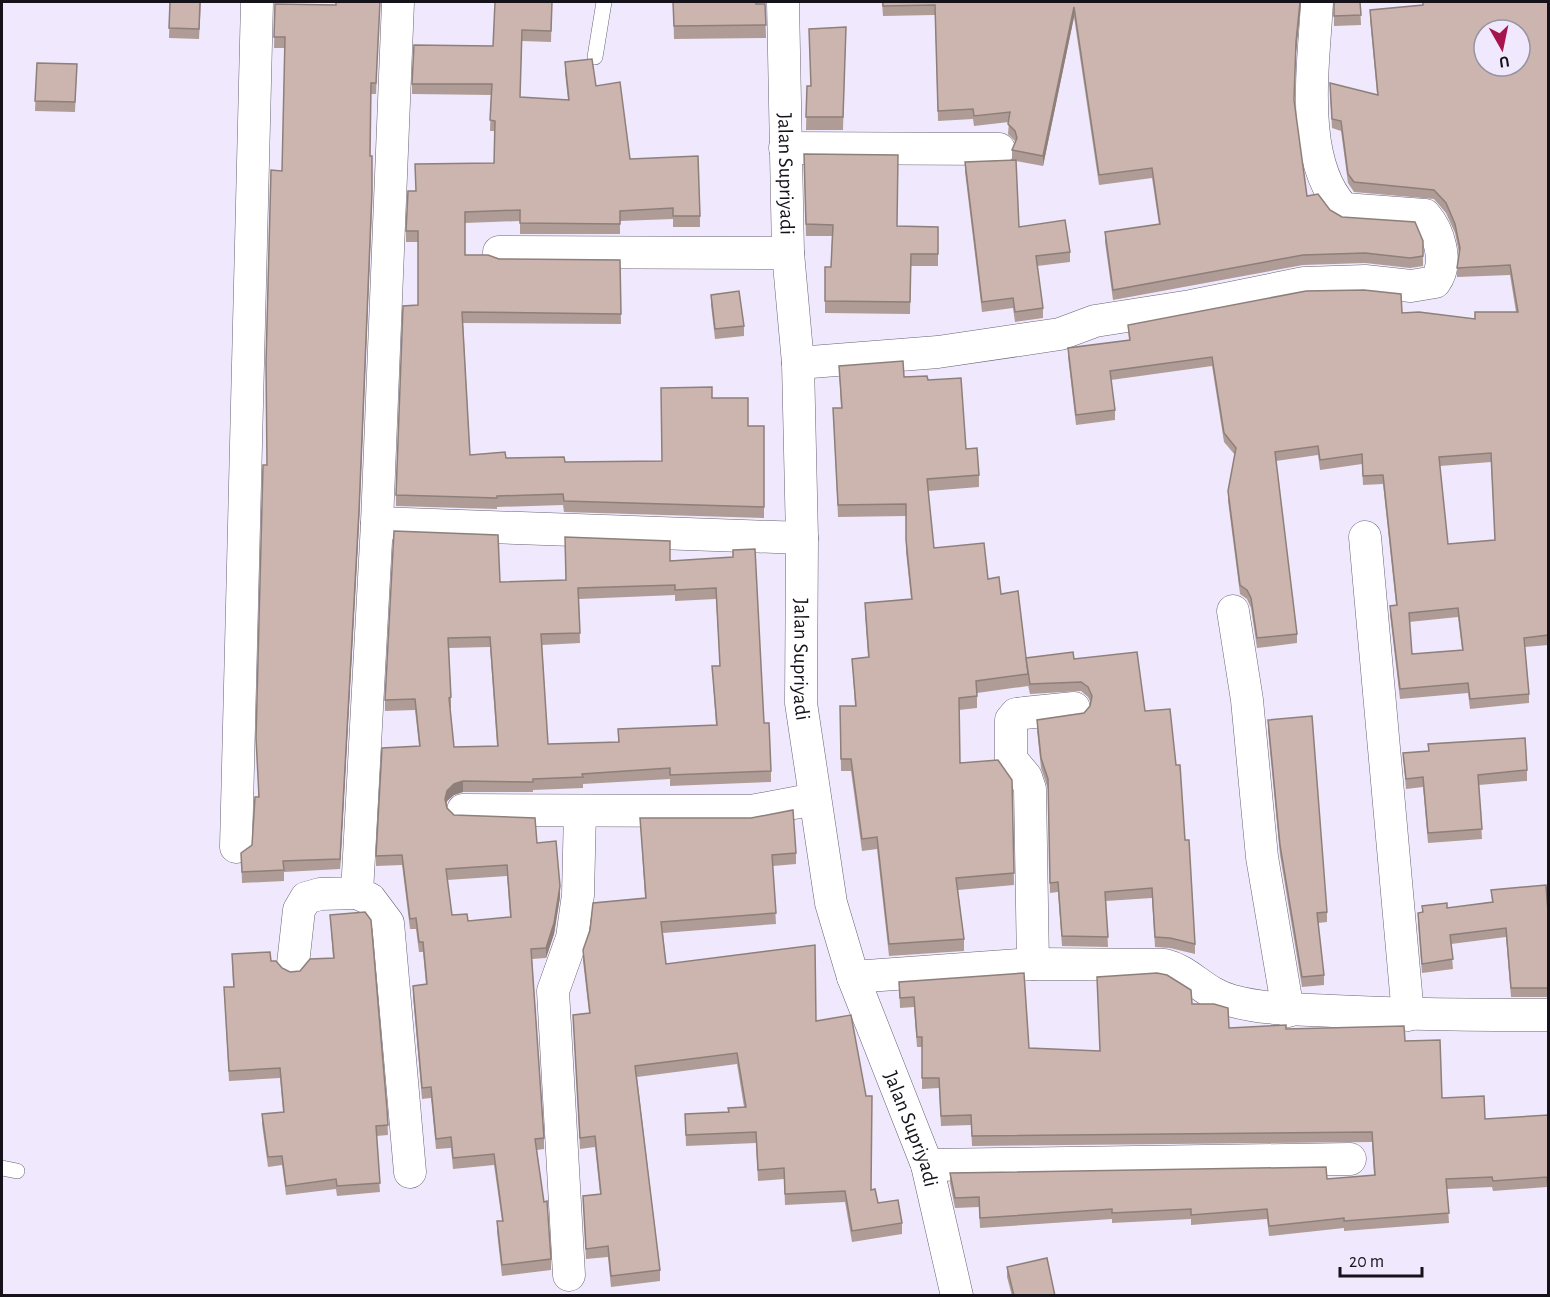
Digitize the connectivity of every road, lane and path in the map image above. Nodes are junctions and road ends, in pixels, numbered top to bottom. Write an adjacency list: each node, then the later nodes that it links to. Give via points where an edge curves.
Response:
1 (257, 2): 20 (street)
2 (398, 2): 12 (street)
3 (604, 2): 6 (lane)
4 (783, 2): 7 (street, Jalan Supriyadi)
5 (1317, 2): 11 (street, via 1312,126 1324,178 1344,209 1425,215 1439,236 1440,276 1435,282 1411,286 1365,281 1304,283 1095,321 1060,334 938,352)
6 (595, 57)
7 (785, 148): 8 (street); 10 (street, Jalan Supriyadi)
8 (999, 148)
9 (499, 252): 10 (street)
10 (788, 253): 11 (street, Jalan Supriyadi)
11 (798, 363): 14 (street, Jalan Supriyadi)
12 (377, 524): 14 (street); 21 (street)
13 (1365, 537): 26 (street)
14 (802, 538): 17 (street, Jalan Supriyadi, via 801,703)
15 (1233, 611): 25 (street, via 1247,700 1262,857)
16 (1074, 708): 23 (street, via 1024,712 1011,720 1011,759 1026,777 1030,789)
17 (815, 799): 19 (street, via 751,811); 24 (street, Jalan Supriyadi, via 831,903)
18 (463, 810): 19 (street)
19 (580, 811): 33 (street, via 578,895 572,938 553,991)
20 (236, 847)
21 (357, 893): 22 (street, via 306,898 299,910); 32 (street, via 370,899 388,923)
22 (293, 964)
23 (1032, 964): 24 (street); 25 (street, via 1165,965 1177,968 1206,991 1224,998)
24 (853, 977): 29 (street, Jalan Supriyadi)
25 (1288, 1011): 26 (street)
26 (1408, 1015): 27 (street)
27 (1548, 1015)
28 (1350, 1160): 29 (street)
29 (927, 1166): 34 (street, Jalan Supriyadi)
30 (2, 1168): 31 (lane)
31 (17, 1171)
32 (410, 1172)
33 (569, 1275)
34 (957, 1296)

